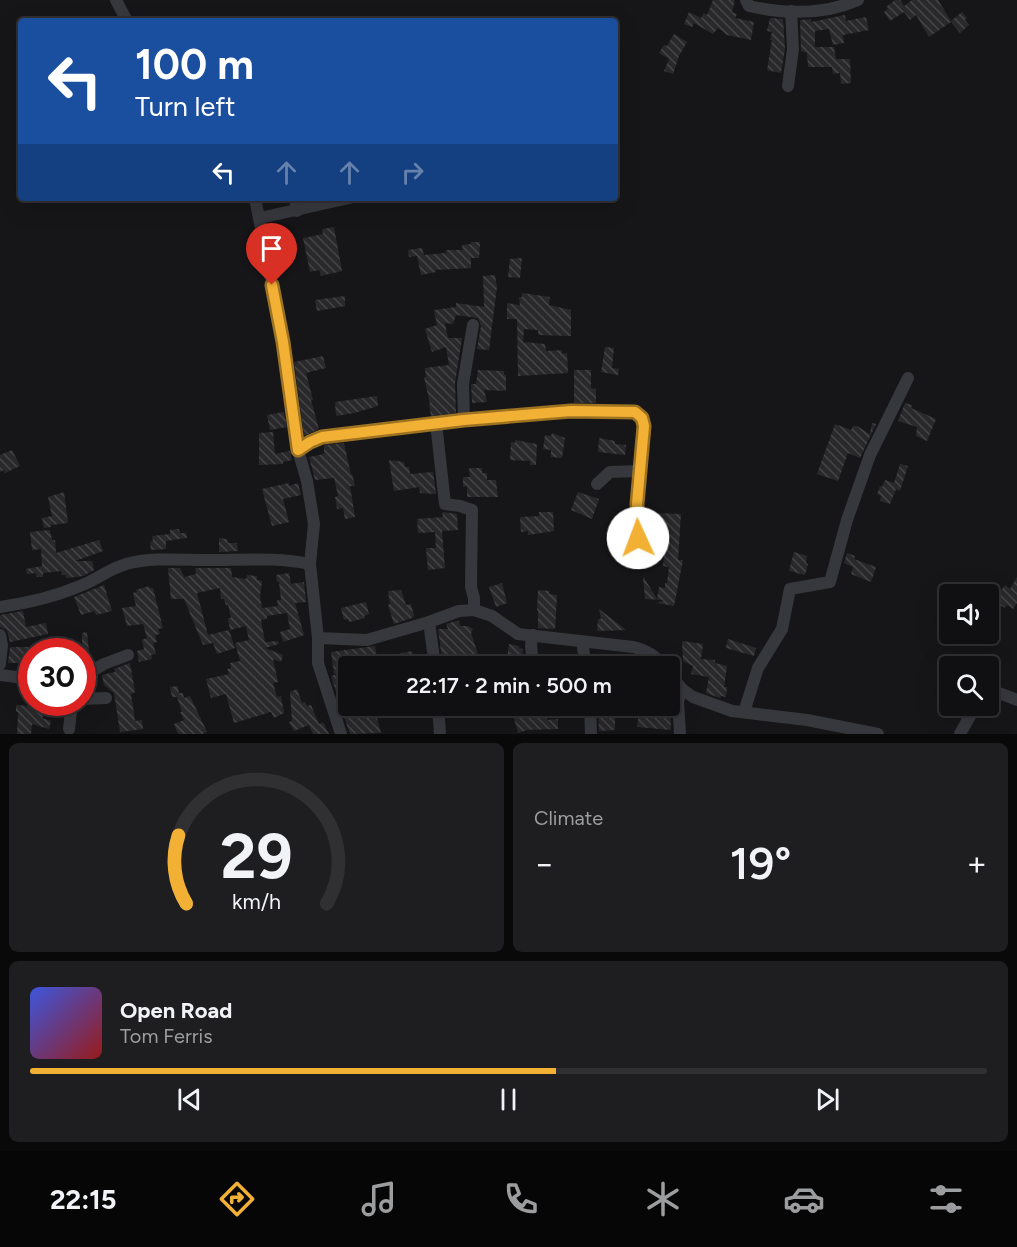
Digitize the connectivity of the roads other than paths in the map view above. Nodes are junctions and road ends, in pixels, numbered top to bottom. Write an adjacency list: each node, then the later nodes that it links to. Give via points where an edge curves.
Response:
1 (116, 0): 5 (street)
2 (746, 0): 4 (street, via 749,6)
3 (858, 0): 4 (street, via 842,7)
4 (790, 11): 6 (street, via 793,49)
5 (125, 18)
6 (788, 86)
7 (256, 201): 10 (street)
8 (324, 201): 9 (street)
9 (296, 204): 10 (street)
10 (260, 218): 15 (street)
11 (473, 325): 13 (street, via 463,384)
12 (909, 378): 42 (street, via 870,455 830,582 790,589 782,628 758,668)
13 (464, 420): 14 (street); 16 (street, via 571,411 635,412 644,426)
14 (436, 423): 15 (street, via 322,437); 21 (street, via 445,504 472,510)
15 (298, 450): 19 (street, via 314,524)
16 (639, 471): 17 (street, via 610,472); 18 (street)
17 (597, 484)
18 (638, 555)
19 (310, 564): 20 (street, via 261,559 148,560 125,564 82,586 35,602); 25 (street)
20 (0, 607)
21 (474, 610): 22 (street); 24 (street, via 492,616 518,634)
22 (429, 622): 25 (street, via 367,640); 28 (street)
23 (0, 635): 32 (street)
24 (533, 635): 26 (street); 29 (street)
25 (318, 638): 48 (street, via 318,663)
26 (582, 642): 30 (street); 31 (street, via 644,649)
27 (128, 655): 33 (street)
28 (434, 656)
29 (532, 656)
30 (584, 656)
31 (655, 656)
32 (0, 663)
33 (96, 669)
34 (0, 675): 35 (street)
35 (18, 677)
36 (680, 687): 37 (street)
37 (682, 689): 42 (street, via 693,697); 51 (street, via 678,701)
38 (999, 693): 41 (street)
39 (96, 698): 40 (street)
40 (106, 698)
41 (1017, 700)
42 (744, 712): 52 (street)
43 (70, 716): 47 (street)
44 (439, 716): 49 (street)
45 (590, 716): 50 (street)
46 (970, 716): 53 (street)
47 (69, 729)
48 (341, 734)
49 (440, 734)
50 (591, 734)
51 (680, 734)
52 (877, 734)
53 (960, 734)

